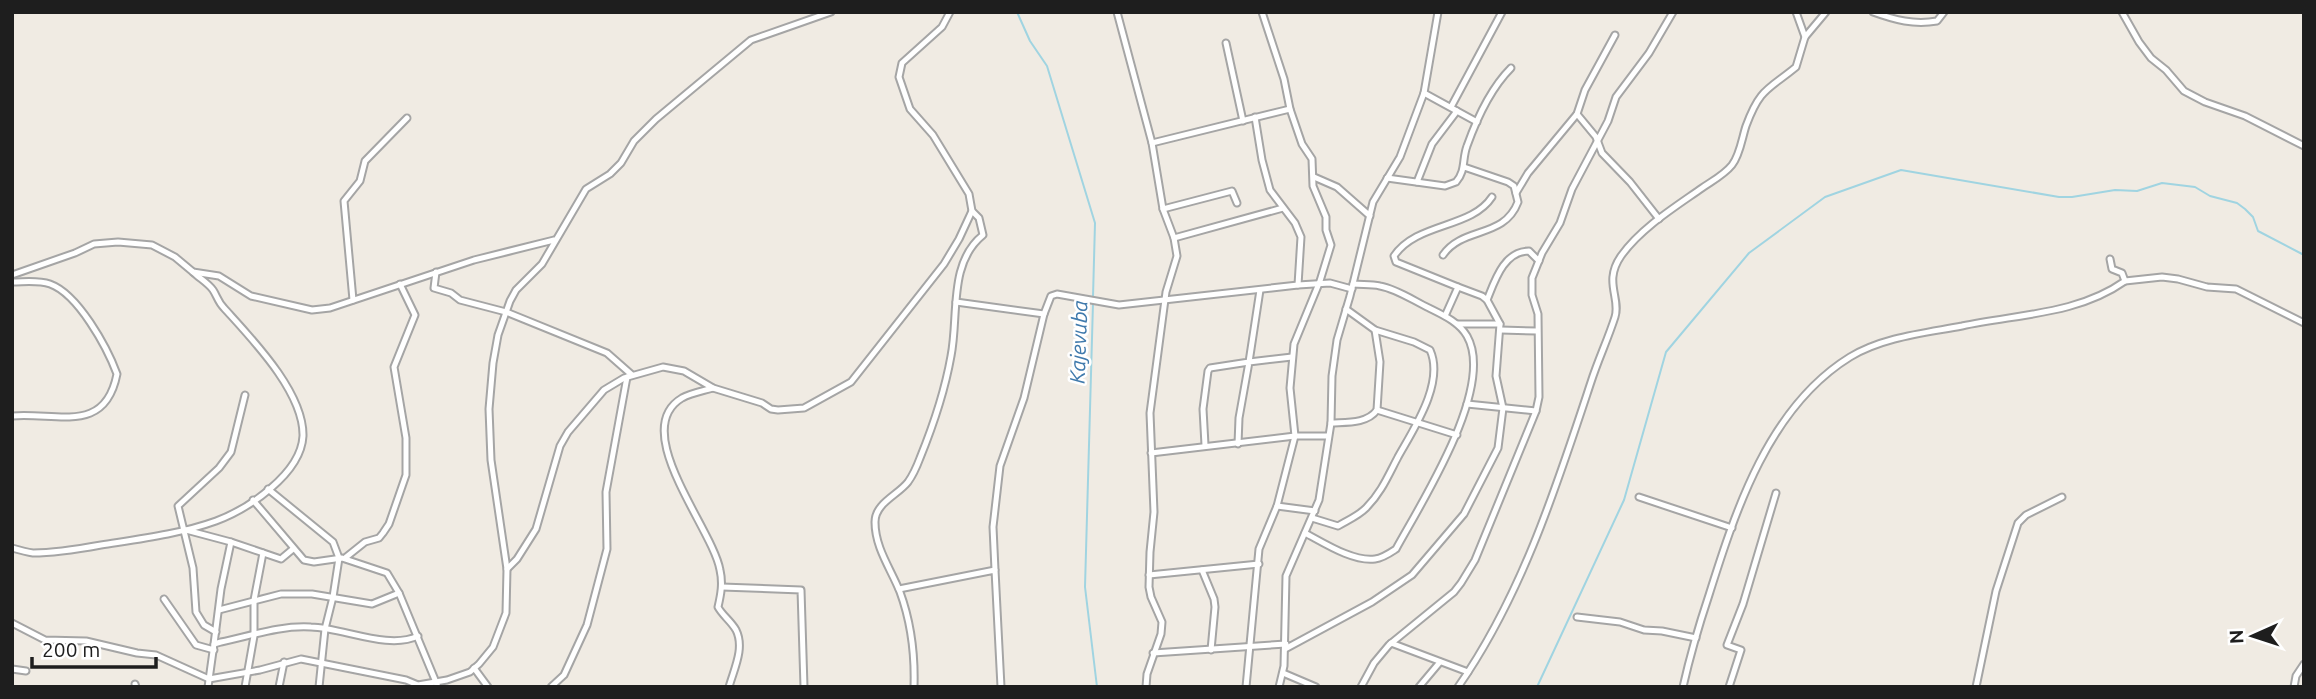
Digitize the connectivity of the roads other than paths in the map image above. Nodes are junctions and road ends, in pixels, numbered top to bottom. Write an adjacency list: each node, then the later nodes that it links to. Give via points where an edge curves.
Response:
1 (831, 12): 42 (street, via 760,36 656,118 621,163 586,189)
2 (950, 12): 38 (street, via 942,27 902,63 899,77 910,109 933,135 969,194)
3 (1117, 12): 27 (street)
4 (1262, 12): 19 (street)
5 (1438, 12): 17 (street)
6 (1502, 12): 18 (street)
7 (1673, 12): 26 (street, via 1616,97)
8 (1796, 12): 14 (street)
9 (1826, 12): 14 (street)
10 (1873, 12): 11 (street, via 1917,23 1937,21)
11 (1944, 12)
12 (2122, 12): 28 (street, via 2138,42 2185,91)
13 (1615, 35): 21 (street)
14 (1805, 37): 40 (street, via 1797,67 1772,84 1756,103 1733,164)
15 (1226, 44): 24 (street)
16 (1511, 68): 25 (street)
17 (1424, 93): 18 (street); 31 (street, via 1400,157)
18 (1451, 107): 20 (street)
19 (1290, 109): 22 (street); 30 (street, via 1312,159)
20 (1457, 111): 25 (street); 32 (street, via 1432,144)
21 (1577, 114): 26 (street); 33 (street)
22 (1255, 117): 24 (street); 36 (street, via 1270,190)
23 (407, 118): 57 (street, via 365,161 360,181 344,201)
24 (1243, 121): 27 (street)
25 (1477, 122): 29 (street, via 1466,147)
26 (1597, 142): 40 (street); 45 (street)
27 (1152, 144): 37 (street)
28 (2304, 146)
29 (1464, 167): 32 (street, via 1451,185); 33 (street, via 1508,182)
30 (1314, 177): 39 (street, via 1337,187); 53 (street, via 1331,245)
31 (1387, 178): 32 (street); 39 (street)
32 (1417, 182)
33 (1516, 193): 43 (street, via 1518,202 1509,219 1456,242)
34 (1492, 197): 55 (street, via 1474,213 1414,237 1394,256 1400,264)
35 (1237, 204): 37 (street, via 1232,191)
36 (1283, 208): 41 (street); 52 (street, via 1301,237)
37 (1163, 209): 41 (street)
38 (972, 211): 60 (street, via 983,235 974,242 962,266); 73 (street, via 944,264 844,387 804,408 778,410)
39 (1370, 216): 54 (street)
40 (1659, 219): 138 (street, via 1617,262 1612,285 1616,313 1550,504 1514,591)
41 (1174, 238): 58 (street, via 1176,263)
42 (554, 240): 47 (street); 62 (street, via 542,264 516,290)
43 (1443, 255)
44 (2110, 259): 49 (street, via 2112,269)
45 (1539, 261): 59 (street, via 1529,251 1514,254 1499,272); 69 (street, via 1531,284)
46 (194, 272): 48 (street, via 154,246 106,242); 57 (street, via 219,276 251,296 313,310); 88 (street, via 272,363 300,414 300,451 280,481)
47 (436, 272): 51 (street); 62 (street, via 436,290)
48 (12, 275)
49 (2125, 281): 65 (street, via 2162,277 2236,289); 96 (street, via 2070,307 1904,338 1851,356 1808,393 1777,431)
50 (12, 282): 79 (street, via 36,281 58,287 88,320 117,374 111,397 94,413 58,418)
51 (400, 284): 57 (street); 103 (street, via 415,315 394,367 406,438 405,475 383,534)
52 (1298, 285): 53 (street); 56 (street)
53 (1319, 285): 54 (street); 70 (street)
54 (1352, 287): 61 (street); 64 (street, via 1392,290)
55 (1458, 287): 59 (street); 64 (street)
56 (1261, 290): 58 (street); 71 (street)
57 (353, 300)
58 (1165, 300): 63 (street, via 1119,305 1053,294); 87 (street, via 1150,413)
59 (1487, 300): 67 (street)
60 (956, 302): 63 (street); 110 (street, via 952,353 924,447 912,477 876,515 879,544)
61 (1346, 309): 68 (street); 80 (street, via 1334,360)
62 (506, 312): 72 (street, via 607,353); 105 (street, via 493,362 489,437)
63 (1044, 314): 106 (street, via 1024,398 1000,466 993,527)
64 (1445, 316): 66 (street)
65 (2304, 323)
66 (1457, 324): 67 (street); 75 (street, via 1473,349)
67 (1500, 327): 69 (street); 76 (street, via 1496,366)
68 (1375, 330): 77 (street, via 1380,362); 81 (street, via 1430,350 1430,396)
69 (1537, 331): 78 (street)
70 (1292, 357): 71 (street); 83 (street)
71 (1249, 362): 85 (street); 86 (street, via 1209,369 1203,409)
72 (629, 376): 73 (street, via 667,367); 105 (street, via 604,390 568,432 536,529); 147 (street, via 606,492 607,549 587,625 564,675)
73 (713, 388): 109 (street, via 675,404 664,439 673,471 713,546)
74 (245, 395): 97 (street, via 231,452 178,506)
75 (1467, 404): 76 (street); 82 (street)
76 (1503, 408): 78 (street); 125 (street, via 1498,448 1464,514 1429,557 1404,582)
77 (1377, 410): 80 (street, via 1362,420); 81 (street)
78 (1536, 411): 123 (street, via 1475,560 1461,583)
79 (12, 416)
80 (1331, 423): 84 (street)
81 (1418, 423): 82 (street); 95 (street, via 1379,493 1358,515 1338,526)
82 (1457, 435): 98 (street, via 1396,549 1375,559 1357,557)
83 (1295, 436): 84 (street); 85 (street); 93 (street)
84 (1328, 436): 94 (street)
85 (1238, 444): 86 (street)
86 (1206, 445): 87 (street)
87 (1151, 453): 108 (street, via 1154,512)
88 (268, 489): 92 (street); 103 (street, via 333,542)
89 (1776, 493): 160 (street, via 1727,645 1741,650)
90 (1639, 497): 96 (street)
91 (2062, 497): 161 (street, via 2018,523 1996,591)
92 (253, 500): 97 (street, via 216,521); 101 (street)
93 (1277, 506): 94 (street); 104 (street, via 1263,536)
94 (1315, 511): 95 (street)
95 (1312, 518): 98 (street)
96 (1732, 527): 122 (street)
97 (185, 529): 99 (street); 100 (street, via 68,550 30,553); 119 (street, via 196,612 204,625)
98 (1305, 533): 125 (street, via 1286,576)
99 (231, 542): 102 (street); 115 (street)
100 (12, 548)
101 (293, 549): 102 (street, via 281,559); 103 (street, via 308,562)
102 (263, 553): 114 (street)
103 (342, 558): 111 (street, via 387,573); 112 (street)
104 (1259, 564): 107 (street); 124 (street)
105 (507, 569): 133 (street, via 503,625 493,647)
106 (995, 570): 110 (street); 151 (street)
107 (1202, 570): 108 (street); 127 (street, via 1214,599)
108 (1149, 575): 128 (street, via 1151,597 1162,622)
109 (722, 587): 148 (street, via 718,607 738,639); 149 (street, via 801,590)
110 (899, 590): 150 (street, via 913,653)
111 (399, 593): 112 (street, via 372,604); 121 (street)
112 (333, 597): 114 (street, via 281,594); 118 (street)
113 (164, 599): 126 (street, via 196,645)
114 (254, 600): 115 (street); 120 (street)
115 (219, 610): 119 (street)
116 (1577, 617): 122 (street)
117 (12, 623): 139 (street, via 45,640 86,642 156,655)
118 (325, 629): 120 (street, via 287,627); 121 (street, via 392,641); 131 (street)
119 (216, 632): 126 (street)
120 (254, 636): 126 (street); 136 (street)
121 (418, 636): 140 (street)
122 (1696, 638): 159 (street)
123 (1391, 643): 130 (street); 156 (street)
124 (1248, 646): 125 (street); 127 (street); 153 (street)
125 (1286, 646): 137 (street)
126 (214, 647): 139 (street)
127 (1211, 650): 128 (street)
128 (1153, 653): 152 (street)
129 (284, 662): 131 (street, via 301,659); 136 (street); 144 (street)
130 (1440, 662): 138 (street); 157 (street)
131 (322, 664): 141 (street); 145 (street)
132 (2304, 664): 162 (street)
133 (474, 668): 140 (street); 146 (street)
134 (12, 669): 135 (street)
135 (26, 671)
136 (247, 673): 139 (street); 143 (street)
137 (1283, 673): 154 (street); 155 (street)
138 (1468, 673): 158 (street)
139 (209, 679): 142 (street)
140 (437, 684): 141 (street)
141 (418, 686)
142 (208, 687)
143 (244, 687)
144 (278, 687)
145 (319, 687)
146 (488, 687)
147 (551, 687)
148 (729, 687)
149 (804, 687)
150 (914, 687)
151 (1001, 687)
152 (1146, 687)
153 (1246, 687)
154 (1279, 687)
155 (1316, 687)
156 (1361, 687)
157 (1419, 687)
158 (1458, 687)
159 (1682, 687)
160 (1729, 687)
161 (1976, 687)
162 (2294, 687)

